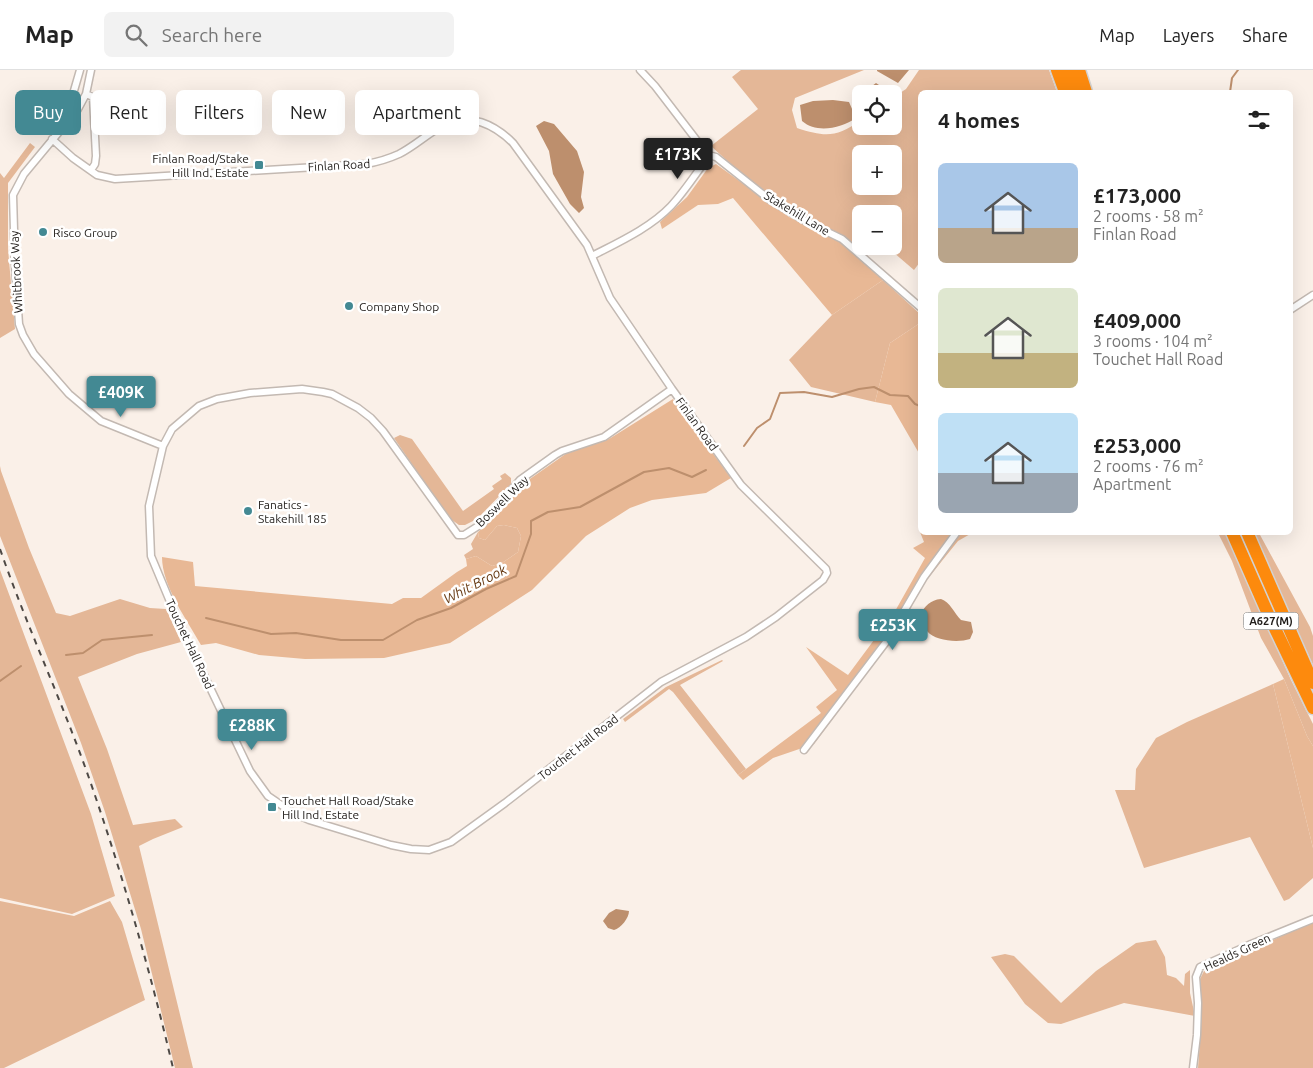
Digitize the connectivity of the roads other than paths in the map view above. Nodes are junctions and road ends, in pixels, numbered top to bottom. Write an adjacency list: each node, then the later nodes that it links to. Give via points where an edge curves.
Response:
1 (80, 70): 13 (street, Whitbrook Way, via 71,101)
2 (91, 70): 12 (street, Whitbrook Way)
3 (640, 70): 14 (street, Stakehill Lane)
4 (1057, 70): 8 (highway)
5 (1067, 70): 9 (highway)
6 (1079, 70): 10 (highway)
7 (1086, 70): 11 (highway)
8 (1064, 90)
9 (1072, 90)
10 (1085, 90)
11 (1091, 90)
12 (86, 94): 13 (street, Whitbrook Way, via 73,116); 15 (street, via 92,97 96,156)
13 (52, 139): 15 (street, Finlan Road); 21 (street, Whitbrook Way, via 24,174 13,195 22,335 34,354 74,398 101,421)
14 (708, 155): 16 (street, via 663,213); 18 (street, Stakehill Lane, via 716,157 770,200 842,239)
15 (90, 170): 16 (street, Finlan Road, via 97,175 114,178 366,164 400,154 445,125 466,120 483,122 513,143)
16 (592, 256): 20 (street, Finlan Road, via 610,298)
17 (1313, 295): 19 (street)
18 (918, 305)
19 (1293, 308)
20 (672, 389): 22 (street, Boswell Way, via 604,437 555,455 520,480 482,523 464,535); 26 (street, Finlan Road, via 741,485 824,565)
21 (163, 446): 22 (street, Touchet Hall Road, via 172,430 199,406 217,398 302,389 332,394 358,408 383,431); 26 (street, Touchet Hall Road, via 149,506 151,556 179,623 250,771 268,796 294,813 401,848 429,850 458,838 651,690 776,617 823,580)
22 (458, 535)
23 (955, 535): 29 (street, via 924,577 886,642)
24 (1233, 535): 28 (highway, A627(M))
25 (1248, 535): 27 (highway, A627(M))
26 (827, 573)
27 (1313, 683)
28 (1313, 708)
29 (804, 750)
30 (1313, 919): 31 (street, Healds Green, via 1200,967 1196,977 1198,1003)
31 (1194, 1068)

